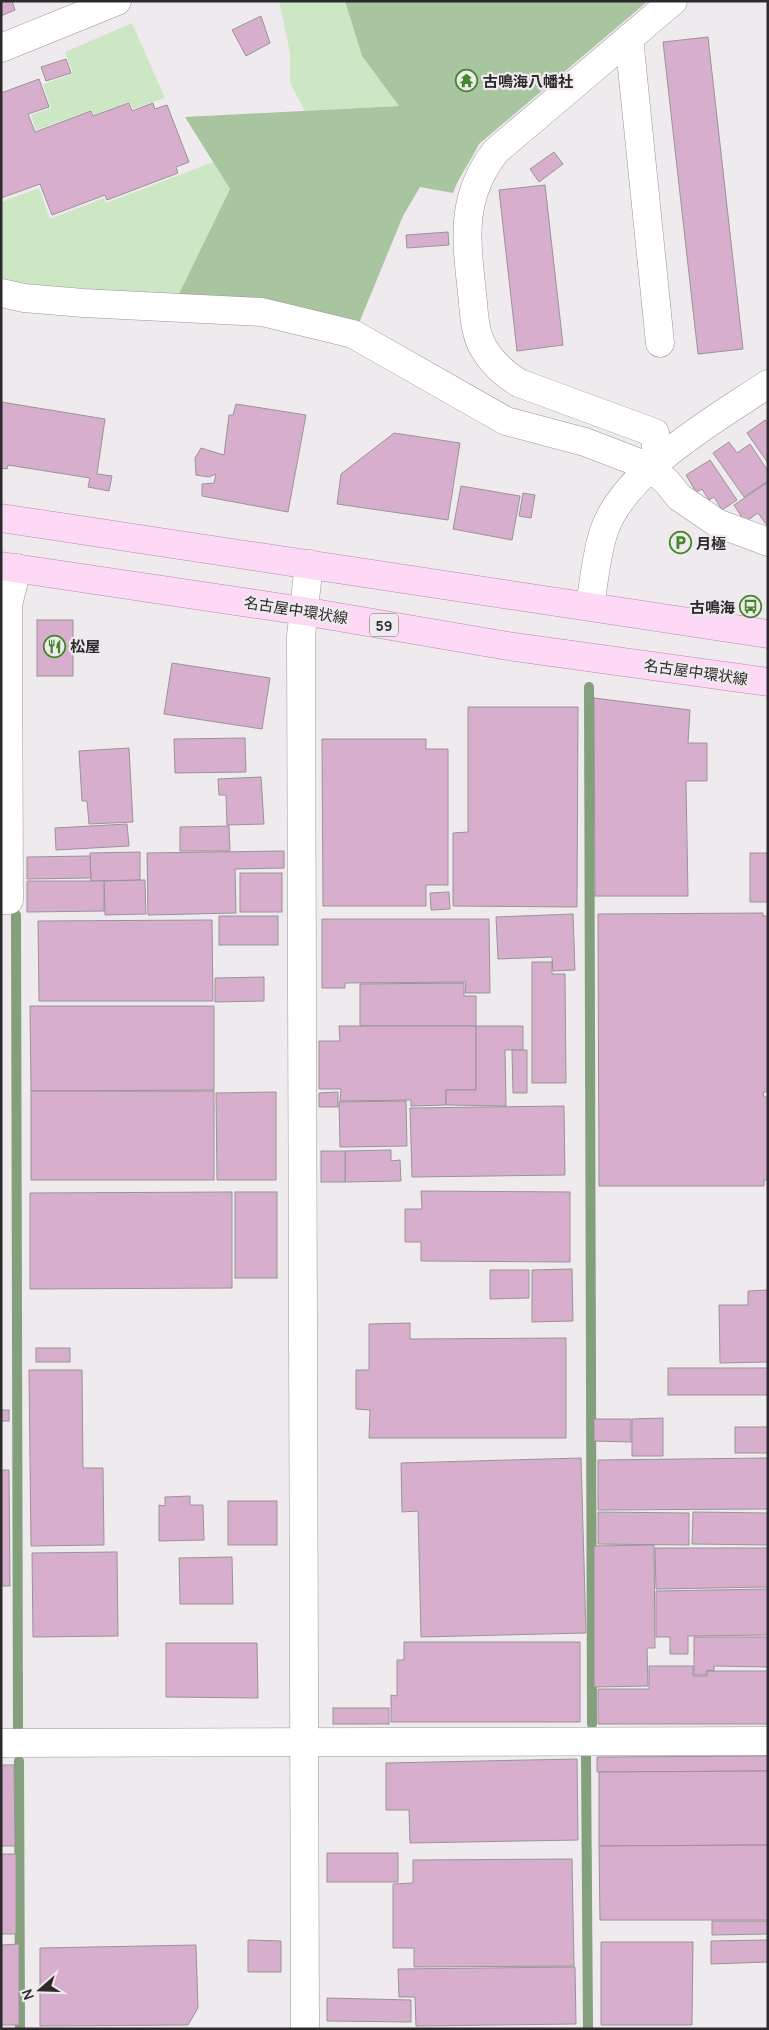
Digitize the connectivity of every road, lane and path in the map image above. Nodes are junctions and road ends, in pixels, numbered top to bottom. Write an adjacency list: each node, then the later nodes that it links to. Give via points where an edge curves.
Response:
1 (673, 1): 3 (street)
2 (113, 2): 4 (street)
3 (629, 38): 6 (street); 8 (street, via 496,151 476,182 466,238 475,319 483,348 500,371 519,383 655,433)
4 (1, 48)
5 (1, 292): 8 (street, via 24,298 83,303 262,312 353,334 506,421)
6 (660, 343)
7 (768, 384): 8 (street)
8 (653, 464): 10 (street, via 680,497 717,523); 13 (street, via 617,504 604,531)
9 (1, 518): 11 (main road)
10 (768, 542)
11 (309, 564): 13 (main road); 14 (street)
12 (9, 566): 14 (main road, 名古屋中環状線 / 59); 17 (street, via 9,900)
13 (590, 606): 15 (main road)
14 (303, 611): 16 (main road, 名古屋中環状線 / 59, via 508,646); 20 (street)
15 (768, 634)
16 (768, 682)
17 (1, 900)
18 (768, 1741): 20 (street)
19 (1, 1743): 20 (street)
20 (305, 1744): 21 (street)
21 (305, 2029)

